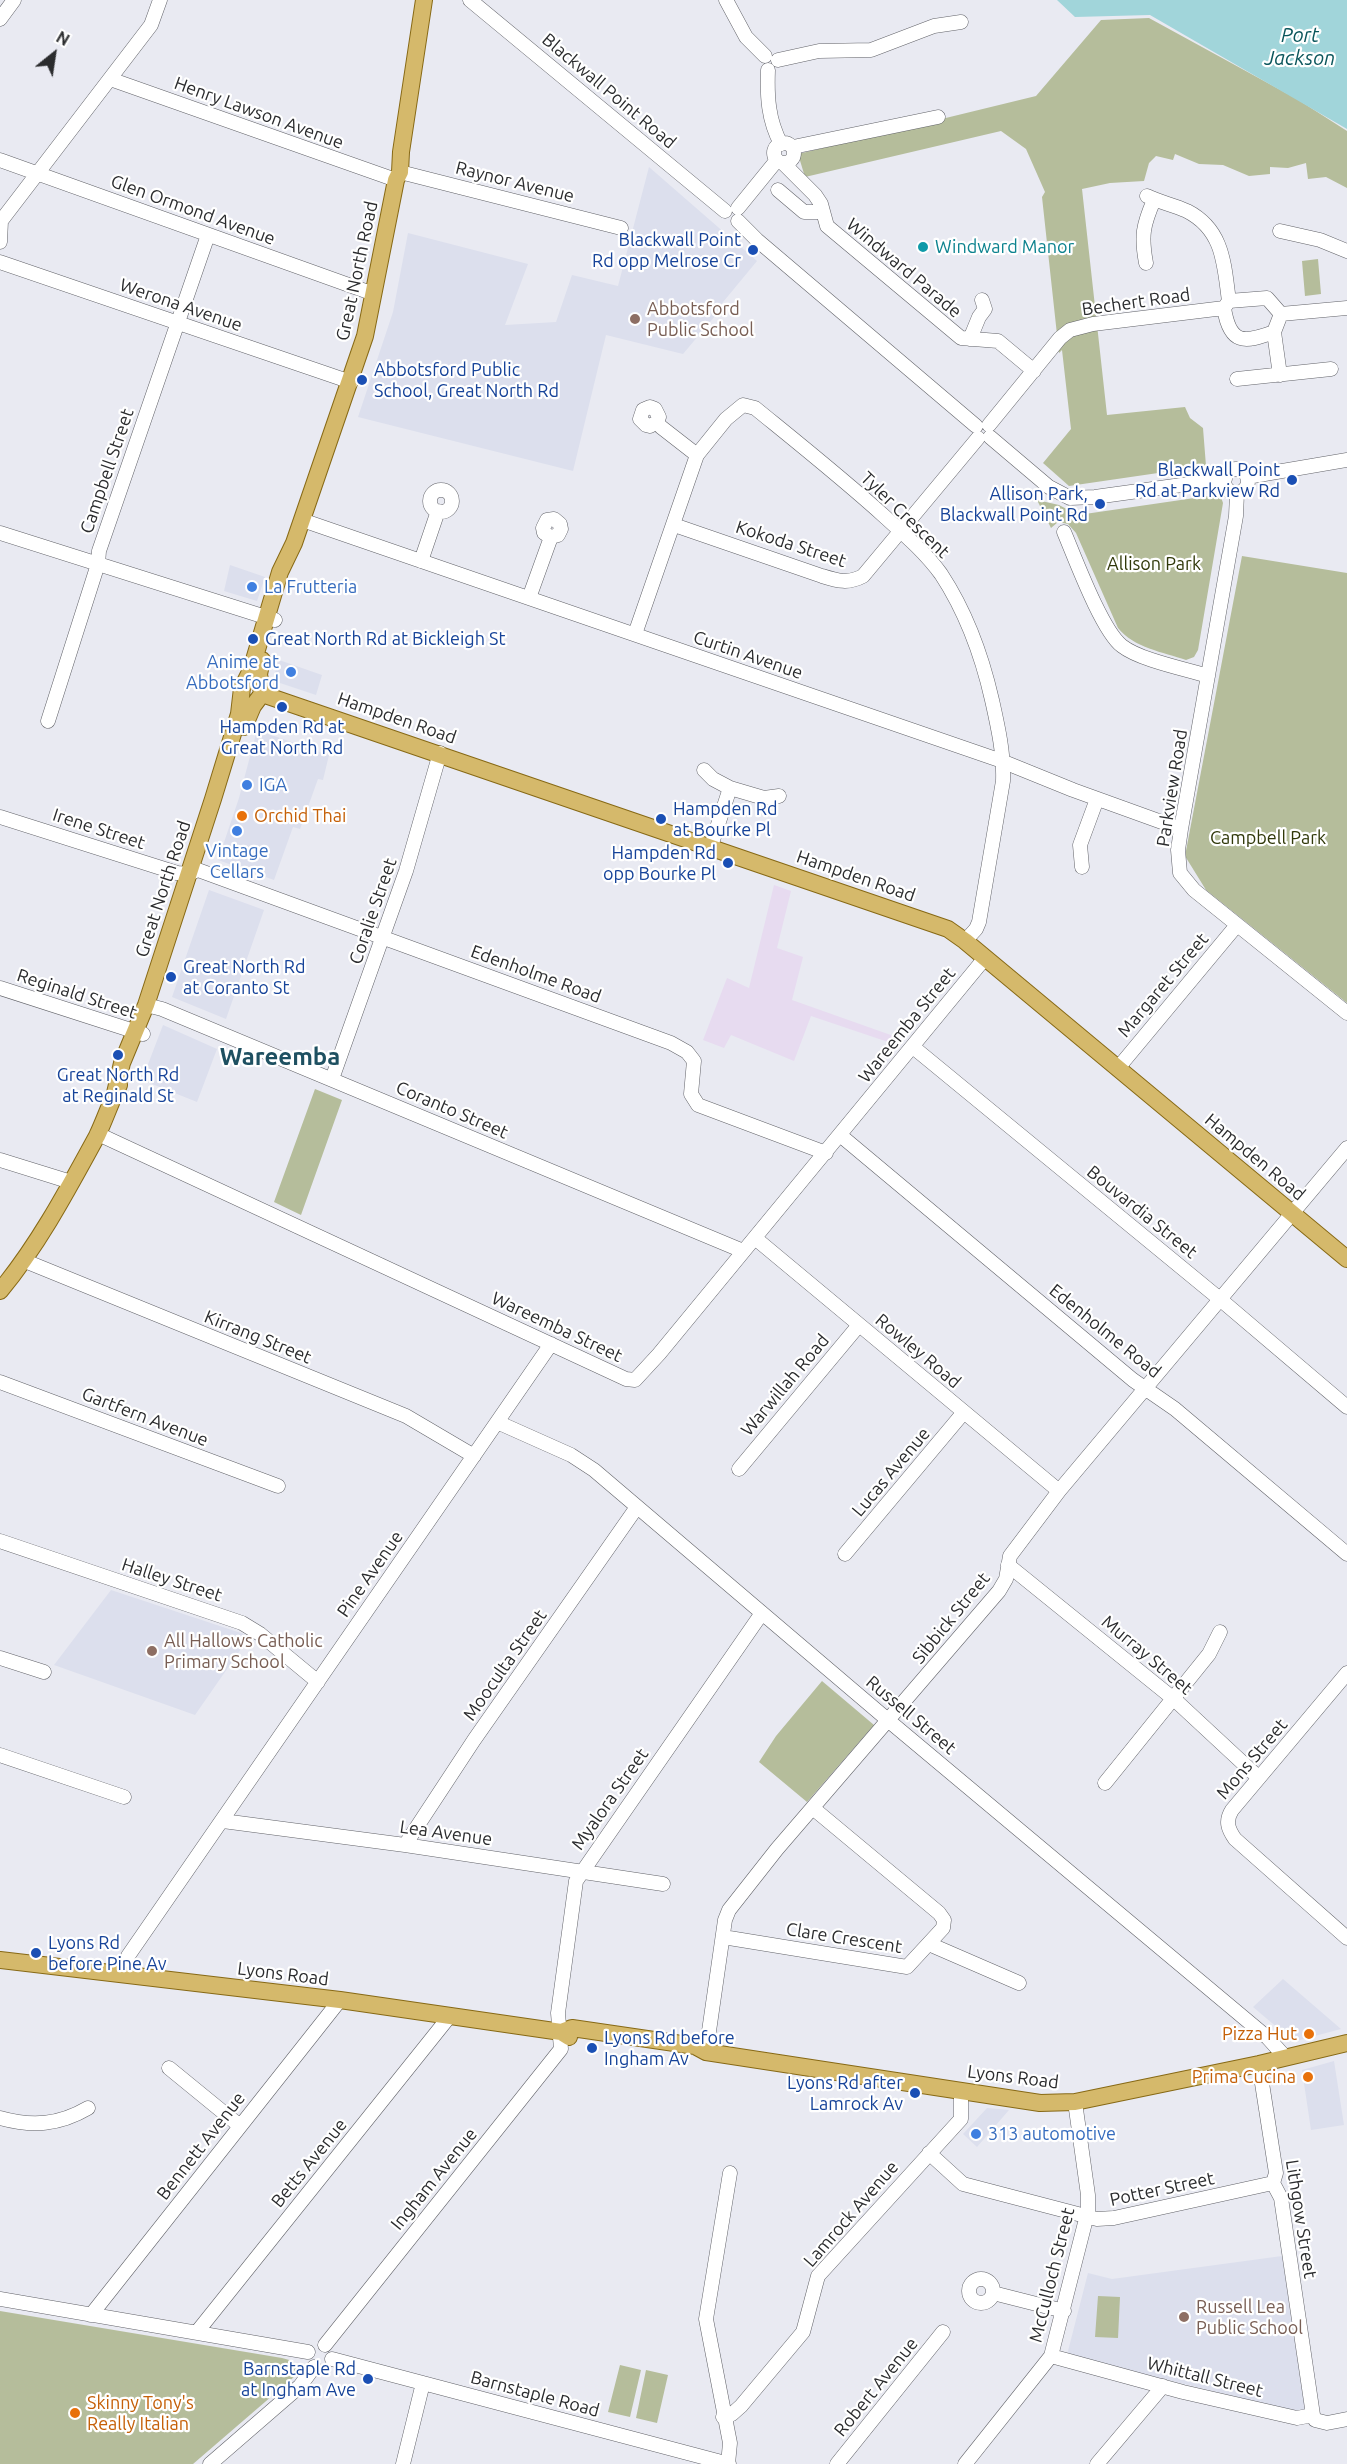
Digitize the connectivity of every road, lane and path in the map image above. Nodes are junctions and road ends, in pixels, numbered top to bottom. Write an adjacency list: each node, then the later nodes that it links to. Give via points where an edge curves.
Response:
1 (14, 0): 6 (street)
2 (160, 0): 9 (street, via 151,25)
3 (424, 0): 15 (main road, Great North Road)
4 (470, 0): 18 (street, Blackwall Point Road)
5 (726, 0): 8 (street, via 746,37)
6 (0, 19)
7 (961, 22): 8 (street, via 934,26 871,50 819,51)
8 (770, 62): 11 (street, via 770,116)
9 (110, 79): 14 (street); 15 (street, Henry Lawson Avenue)
10 (938, 117): 11 (street)
11 (787, 146): 13 (street, via 774,151)
12 (0, 160): 14 (street, Glen Ormond Avenue)
13 (780, 162): 17 (street, Windward Parade, via 815,195); 18 (street)
14 (37, 174): 21 (street, Glen Ormond Avenue); 22 (street, via 1,221)
15 (398, 176): 19 (street, Raynor Avenue); 26 (main road, Great North Road)
16 (778, 190): 17 (street, via 804,212)
17 (822, 212): 33 (street, Windward Parade, via 827,226 961,338)
18 (733, 213): 40 (street, Blackwall Point Road, via 766,248)
19 (621, 228)
20 (1280, 231): 23 (street)
21 (208, 235): 26 (street, Glen Ormond Avenue); 31 (street, Campbell Street)
22 (0, 242)
23 (1347, 251)
24 (0, 262): 31 (street, Werona Avenue)
25 (1146, 263): 28 (street, via 1142,239 1150,198 1188,212 1210,229 1221,249)
26 (374, 294): 38 (main road, Great North Road)
27 (982, 300): 33 (street, via 985,309)
28 (1226, 305): 30 (street, via 1267,298); 32 (street, via 1226,322 1240,340); 35 (street, Bechert Road, via 1070,330)
29 (1347, 308): 30 (street)
30 (1281, 314): 32 (street)
31 (177, 323): 38 (street, Werona Avenue); 54 (street, Campbell Street, via 99,550)
32 (1274, 332): 36 (street)
33 (970, 339): 35 (street, Windward Parade, via 998,341)
34 (1331, 369): 36 (street)
35 (1035, 371): 40 (street, Bechert Road)
36 (1280, 375): 37 (street)
37 (1237, 379)
38 (351, 382): 47 (main road, Great North Road)
39 (657, 422): 41 (street)
40 (983, 432): 44 (street, Blackwall Point Road, via 1048,487 1070,498); 49 (street, Kokoda Street)
41 (697, 454): 48 (street, Tyler Crescent); 49 (street, Tyler Crescent, via 743,405 755,408)
42 (1347, 460): 43 (street)
43 (1247, 477): 44 (street, via 1235,469); 45 (street, via 1246,488)
44 (1225, 479): 45 (street, via 1227,489)
45 (1237, 493): 58 (street, Parkview Road)
46 (438, 511): 53 (street)
47 (302, 520): 53 (street, Curtin Avenue); 56 (main road, Great North Road, via 280,572)
48 (674, 525): 49 (street, Kokoda Street, via 842,582 863,576); 57 (street, Tyler Crescent)
49 (901, 531): 62 (street, Tyler Crescent, via 935,567 961,609 983,664)
50 (0, 532): 54 (street)
51 (1064, 532): 58 (street, via 1108,631 1121,646)
52 (551, 537): 55 (street)
53 (421, 561): 55 (street, Curtin Avenue)
54 (98, 564): 56 (street); 60 (street, Campbell Street)
55 (530, 598): 57 (street, Curtin Avenue)
56 (270, 619): 59 (main road, Great North Road)
57 (635, 634): 62 (street, Curtin Avenue)
58 (1209, 676): 68 (street, Parkview Road)
59 (253, 692): 61 (main road, Hampden Road); 71 (main road, Great North Road, via 232,735)
60 (48, 721)
61 (440, 753): 69 (main road, Hampden Road); 73 (street, Coralie Street, via 410,860)
62 (1004, 763): 66 (street, Curtin Avenue); 74 (street, Tyler Crescent, via 979,922)
63 (704, 770): 64 (street)
64 (730, 788): 65 (street, via 764,798); 69 (street)
65 (779, 796)
66 (1097, 799): 68 (street, Curtin Avenue); 70 (street, via 1080,845)
67 (0, 817): 71 (street, Irene Street)
68 (1181, 829): 72 (street, Parkview Road, via 1180,873 1194,890)
69 (711, 846): 74 (main road, Hampden Road, via 948,929)
70 (1082, 867)
71 (193, 872): 73 (street, Edenholme Road); 77 (main road, Great North Road)
72 (1237, 925): 78 (street, Parkview Road); 81 (street, Margaret Street)
73 (383, 937): 82 (street, Coralie Street); 86 (street, Edenholme Road, via 679,1046 694,1061 690,1089 694,1102)
74 (965, 941): 75 (main road, Hampden Road)
75 (985, 957): 80 (street, Wareemba Street); 81 (main road, Hampden Road)
76 (0, 988): 79 (street, Reginald Street)
77 (150, 1006): 79 (main road, Great North Road); 82 (street, Coranto Street)
78 (1347, 1013)
79 (139, 1033): 83 (main road, Great North Road, via 122,1063)
80 (913, 1047): 84 (street, Wareemba Street); 95 (street, Bouvardia Street)
81 (1118, 1068): 89 (main road, Hampden Road)
82 (332, 1079): 91 (street, Coranto Street)
83 (98, 1134): 88 (main road, Great North Road); 97 (street, Wareemba Street)
84 (840, 1135): 86 (street, Wareemba Street); 99 (street, Edenholme Road)
85 (1347, 1148): 89 (street, Sibbick Street)
86 (826, 1153): 90 (street, Wareemba Street)
87 (0, 1160): 88 (street)
88 (71, 1182): 93 (main road, Great North Road)
89 (1293, 1213): 92 (main road, Hampden Road); 95 (street, Sibbick Street)
90 (754, 1238): 91 (street, Wareemba Street); 96 (street, Rowley Road)
91 (743, 1251): 97 (street, Wareemba Street, via 635,1380)
92 (1347, 1259)
93 (25, 1261): 94 (main road, Great North Road); 103 (street, Kirrang Street, via 406,1416)
94 (0, 1292)
95 (1221, 1300): 99 (street, Sibbick Street); 100 (street, Bouvardia Street)
96 (859, 1325): 101 (street, Rowley Road); 104 (street, Warwillah Road)
97 (551, 1344): 102 (street, Pine Avenue)
98 (0, 1382): 105 (street, Gartfern Avenue)
99 (1146, 1389): 106 (street, Sibbick Street); 110 (street, Edenholme Road)
100 (1347, 1407)
101 (964, 1412): 106 (street, Rowley Road); 109 (street, Lucas Avenue)
102 (497, 1422): 103 (street, Pine Avenue); 107 (street, Russell Street, via 580,1460)
103 (474, 1456): 117 (street, Pine Avenue)
104 (739, 1469)
105 (278, 1486)
106 (1059, 1491): 111 (street, Sibbick Street, via 1015,1548)
107 (637, 1507): 112 (street, Russell Street); 126 (street, Mooculta Street)
108 (0, 1541): 117 (street, Halley Street, via 236,1620)
109 (845, 1554)
110 (1347, 1554)
111 (1008, 1565): 118 (street, Murray Street); 119 (street, Sibbick Street, via 999,1591)
112 (762, 1613): 119 (street, Russell Street); 127 (street, Myalora Street)
113 (1220, 1632): 118 (street)
114 (0, 1658): 115 (street)
115 (44, 1672)
116 (1347, 1673): 121 (street, Mons Street)
117 (318, 1682): 125 (street, Pine Avenue)
118 (1175, 1700): 121 (street, Murray Street); 122 (street)
119 (889, 1721): 124 (street, Sibbick Street); 140 (street, Russell Street, via 1268,2038)
120 (0, 1755): 123 (street)
121 (1259, 1778): 130 (street, Mons Street, via 1232,1810 1227,1822 1229,1830)
122 (1105, 1783)
123 (123, 1797)
124 (814, 1809): 129 (street, Sibbick Street, via 729,1910); 131 (street, Clare Crescent, via 939,1913 944,1920 943,1928)
125 (223, 1821): 126 (street, Lea Avenue); 133 (street, Pine Avenue, via 128,1956)
126 (405, 1845): 127 (street, Lea Avenue)
127 (582, 1870): 128 (street, Lea Avenue); 137 (street, Myalora Street, via 576,1881 558,2013)
128 (663, 1884)
129 (723, 1937): 131 (street, Clare Crescent, via 907,1967); 139 (street, Sibbick Street)
130 (1347, 1938)
131 (929, 1944): 134 (street)
132 (0, 1960): 133 (main road, Lyons Road)
133 (125, 1975): 135 (main road, Lyons Road)
134 (1019, 1983)
135 (340, 2000): 136 (main road, Lyons Road); 147 (street, Bennett Avenue)
136 (449, 2017): 137 (main road, Lyons Road); 156 (street, Betts Avenue)
137 (561, 2032): 139 (main road, Lyons Road, via 570,2037 694,2056); 158 (street, Ingham Avenue, via 561,2049)
138 (1347, 2043): 140 (main road, Lyons Road)
139 (706, 2052): 143 (main road, Lyons Road)
140 (1286, 2058): 141 (main road, Lyons Road)
141 (1259, 2064): 144 (main road, Lyons Road); 150 (street, Lithgow Street, via 1276,2173)
142 (169, 2068): 147 (street)
143 (961, 2091): 144 (main road, Lyons Road, via 1040,2103); 148 (street, Lamrock Avenue, via 961,2119)
144 (1075, 2102): 151 (street, McCulloch Street, via 1088,2195)
145 (88, 2108): 146 (street, via 54,2122 22,2124)
146 (0, 2118)
147 (240, 2126): 155 (street, Bennett Avenue)
148 (929, 2153): 151 (street, Potter Street, via 963,2184); 166 (street, Lamrock Avenue, via 818,2276 803,2332 741,2406)
149 (730, 2173): 166 (street, via 705,2319)
150 (1273, 2182): 151 (street, Potter Street, via 1114,2218); 165 (street, Lithgow Street, via 1281,2198)
151 (1087, 2217): 154 (street, McCulloch Street)
152 (993, 2293): 154 (street)
153 (0, 2299): 155 (street)
154 (1064, 2311): 160 (street, McCulloch Street)
155 (91, 2315): 156 (street)
156 (197, 2332): 159 (street)
157 (943, 2332): 171 (street, Robert Avenue)
158 (325, 2345): 159 (street, via 313,2346); 161 (street)
159 (308, 2352): 162 (street)
160 (1051, 2356): 164 (street, Whittall Street); 172 (street, McCulloch Street)
161 (332, 2359): 162 (street, via 325,2368); 163 (street, Barnstaple Road)
162 (314, 2367): 168 (street, via 294,2392)
163 (423, 2383): 169 (street); 170 (street, Barnstaple Road)
164 (1163, 2385): 165 (street, Whittall Street, via 1297,2418); 173 (street)
165 (1313, 2415): 167 (street, Whittall Street, via 1320,2422)
166 (723, 2416): 170 (street, via 730,2443)
167 (1347, 2420)
168 (210, 2464)
169 (403, 2464)
170 (729, 2464)
171 (837, 2464)
172 (965, 2464)
173 (1097, 2464)

